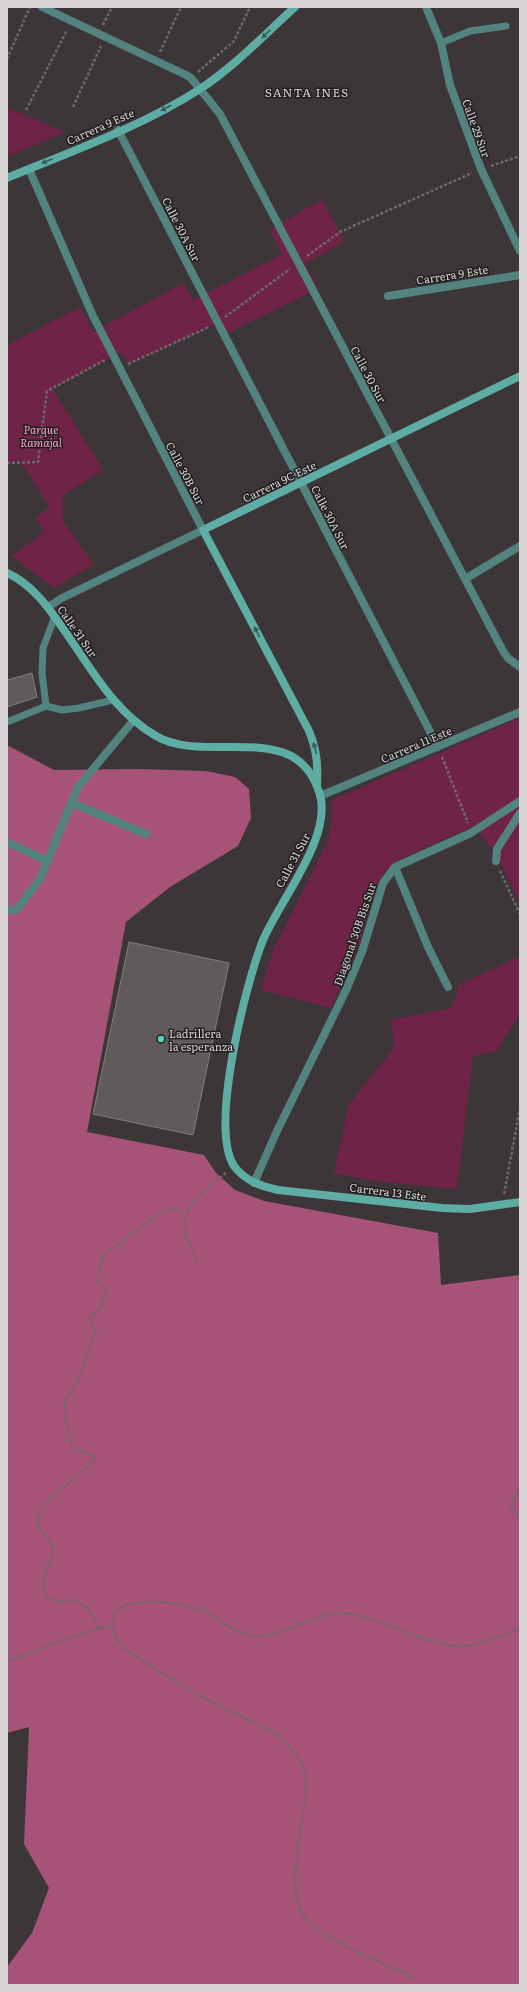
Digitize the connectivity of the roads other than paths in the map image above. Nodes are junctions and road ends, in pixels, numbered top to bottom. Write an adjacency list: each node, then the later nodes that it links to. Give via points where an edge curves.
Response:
1 (44, 7): 6 (street, via 191,78)
2 (294, 7): 6 (main road, Carrera 9 Este, one-way to 6, via 226,70)
3 (426, 7): 5 (street, Calle 29 Sur)
4 (506, 26): 5 (lane, via 470,31)
5 (441, 42): 10 (street, Calle 29 Sur, via 450,85 481,169)
6 (200, 89): 7 (main road, Carrera 9 Este, one-way to 7); 14 (street, Calle 30 Sur, via 220,114)
7 (118, 130): 8 (main road, Carrera 9 Este, one-way to 8); 15 (street, Calle 30A Sur)
8 (29, 169): 9 (main road, Carrera 9 Este); 16 (street, Calle 30B Sur, via 92,316)
9 (7, 178)
10 (520, 252)
11 (520, 275): 12 (street, Carrera 9 Este)
12 (388, 296)
13 (520, 376): 14 (main road, Carrera 9C Este)
14 (391, 438): 15 (main road, Carrera 9C Este); 19 (street, Calle 30 Sur)
15 (301, 482): 16 (main road, Carrera 9C Este); 28 (street, Calle 30A Sur)
16 (203, 530): 20 (street, Carrera 9C Este); 29 (main road, Calle 30B Sur, one-way to 16, via 316,748 309,731)
17 (520, 546): 19 (street)
18 (7, 573): 20 (main road, Calle 31 Sur, via 27,586)
19 (465, 579): 22 (street, Calle 30 Sur, via 502,651)
20 (48, 607): 21 (main road, Calle 31 Sur)
21 (55, 616): 23 (main road, Calle 31 Sur); 24 (lane, via 43,648 42,673)
22 (520, 667)
23 (113, 700): 24 (lane, via 62,710); 26 (main road, Calle 31 Sur)
24 (46, 706): 27 (lane)
25 (520, 712): 28 (street, Carrera 11 Este)
26 (133, 720): 29 (main road, Calle 31 Sur, via 170,743 196,747 260,747 281,751 299,762); 32 (street, via 78,788)
27 (7, 722)
28 (438, 747): 30 (street, Carrera 11 Este)
29 (317, 786): 30 (main road, Calle 31 Sur)
30 (320, 796): 41 (main road, Calle 31 Sur, via 322,817 317,838 272,921 254,966 246,993 224,1115 226,1144 235,1166)
31 (520, 801): 38 (street, Diagonal 30B Bis Sur, via 471,833)
32 (72, 803): 34 (street); 36 (street)
33 (520, 813): 37 (street, via 497,849)
34 (146, 834)
35 (7, 842): 36 (street)
36 (47, 861): 39 (street, via 40,879 17,909 13,911)
37 (496, 861)
38 (395, 867): 40 (street, via 428,947); 41 (street, Diagonal 30B Bis Sur, via 383,883 348,988)
39 (7, 908)
40 (448, 987)
41 (254, 1183): 42 (main road, Carrera 13 Este, via 278,1190 442,1208 470,1209)
42 (520, 1202)

